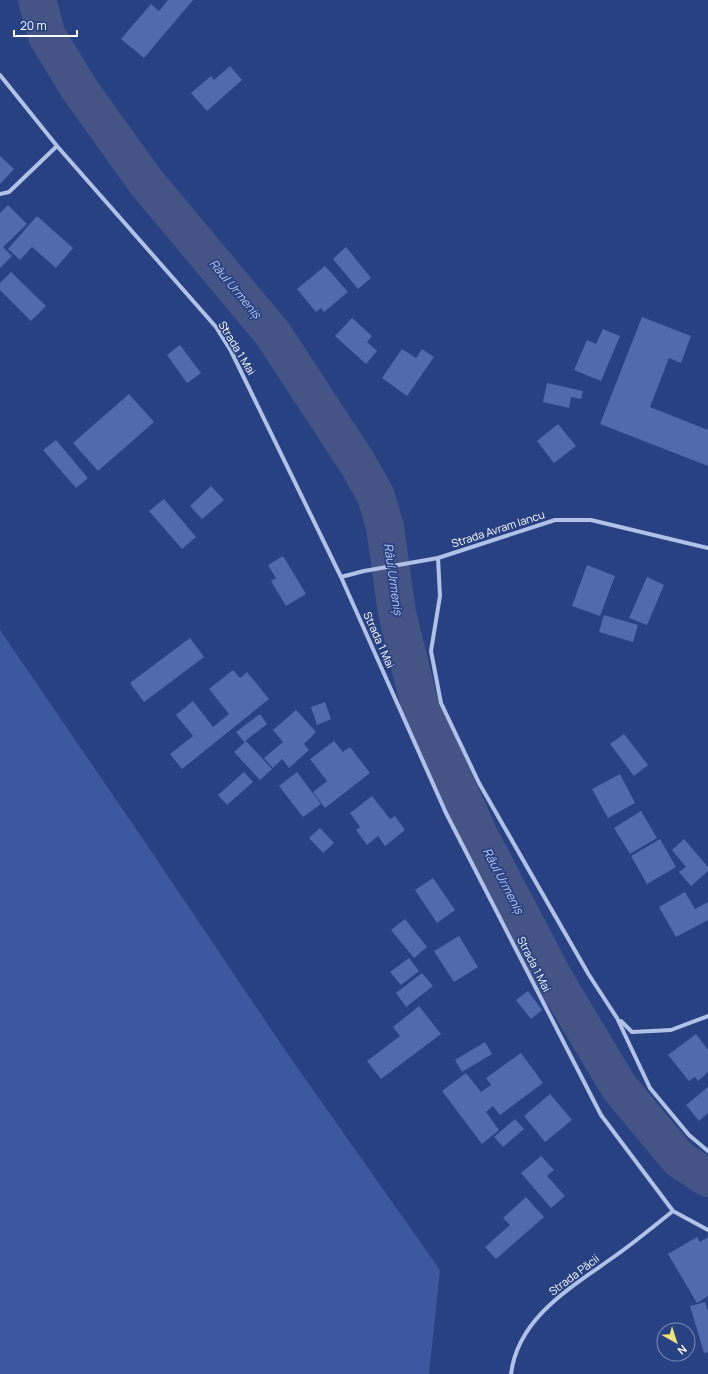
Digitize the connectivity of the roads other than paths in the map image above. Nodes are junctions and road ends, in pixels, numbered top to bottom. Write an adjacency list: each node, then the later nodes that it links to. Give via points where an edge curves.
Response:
1 (0, 75): 2 (street, Strada 1 Mai)
2 (57, 146): 3 (street, via 9,192); 6 (street, Strada 1 Mai, via 216,327 244,376)
3 (0, 194)
4 (708, 548): 5 (street, Strada Avram Iancu, via 591,520 555,520)
5 (438, 558): 6 (street, Strada Avram Iancu); 8 (street, via 440,596 431,652 441,703 479,783 589,975)
6 (341, 577): 10 (street, Strada 1 Mai, via 446,813 601,1115)
7 (708, 1016): 8 (street, via 670,1030 632,1032)
8 (617, 1018): 9 (street, via 650,1088 688,1135)
9 (708, 1151)
10 (673, 1211): 11 (street, Strada 1 Mai); 12 (street, Strada Păcii, via 553,1301 533,1322 513,1357)
11 (708, 1230)
12 (511, 1374)

